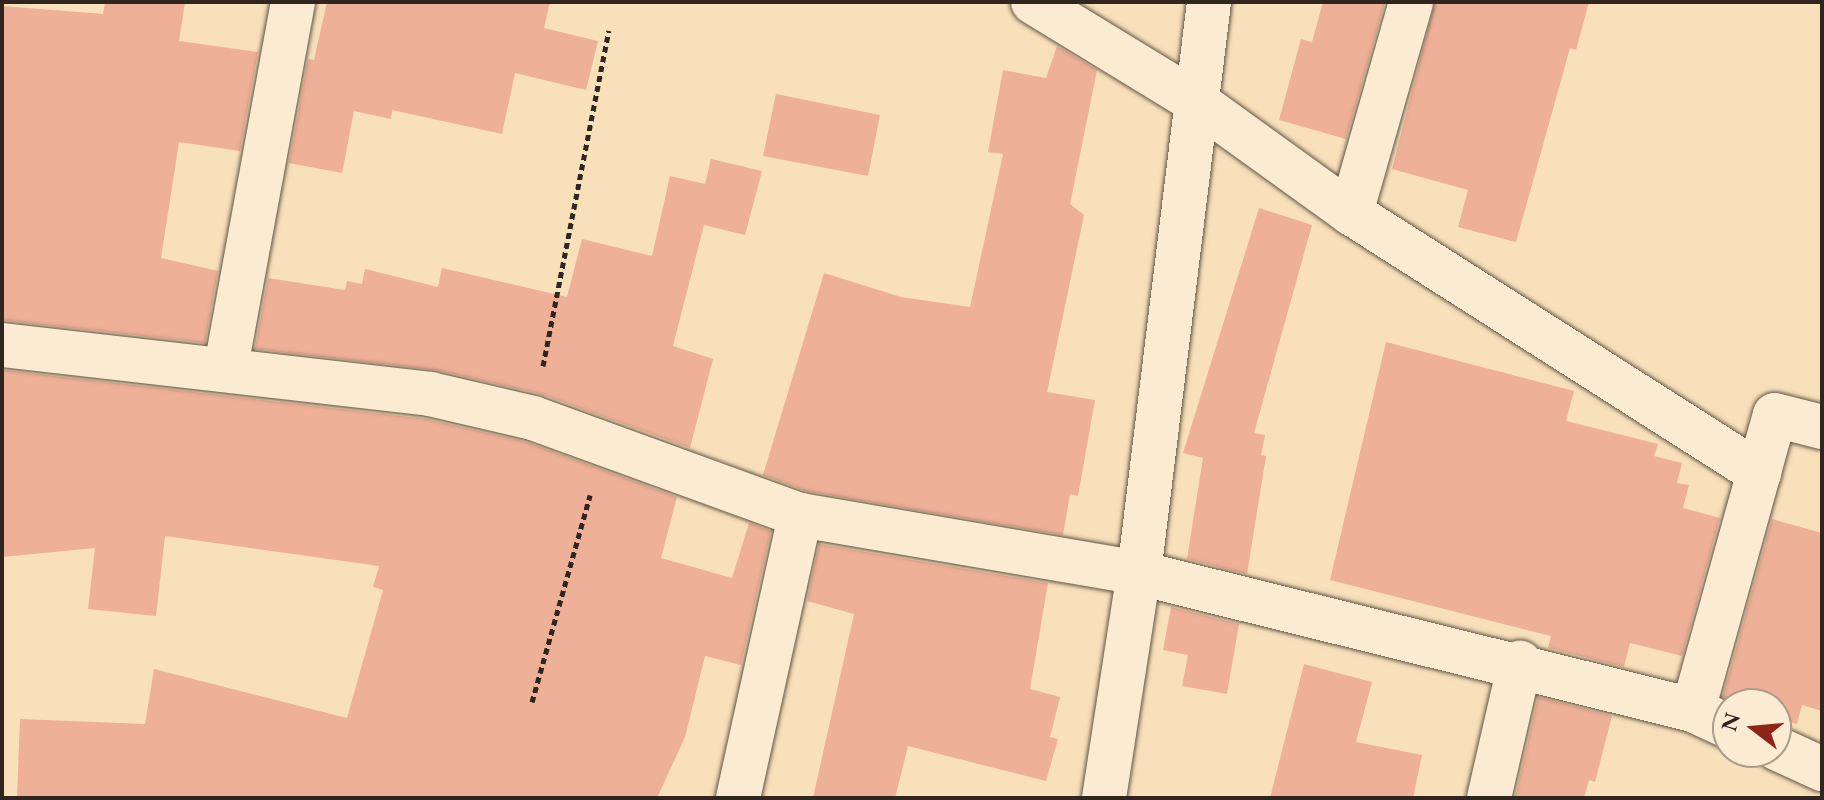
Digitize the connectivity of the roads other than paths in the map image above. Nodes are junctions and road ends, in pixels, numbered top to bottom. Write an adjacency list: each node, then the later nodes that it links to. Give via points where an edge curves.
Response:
1 (293, 2): 8 (street)
2 (1033, 2): 5 (street)
3 (1209, 2): 5 (street)
4 (1411, 2): 6 (street)
5 (1197, 102): 6 (street); 12 (street)
6 (1351, 213): 10 (street)
7 (2, 345): 8 (street)
8 (226, 367): 11 (street, via 430,394 533,418)
9 (1822, 427): 10 (street, via 1775,415)
10 (1759, 473): 14 (street)
11 (800, 515): 12 (street); 17 (street)
12 (1139, 573): 13 (street); 18 (street)
13 (1520, 663): 14 (street); 19 (street)
14 (1710, 718)
15 (1792, 755): 16 (street)
16 (1822, 769)
17 (738, 798)
18 (1104, 798)
19 (1489, 798)

